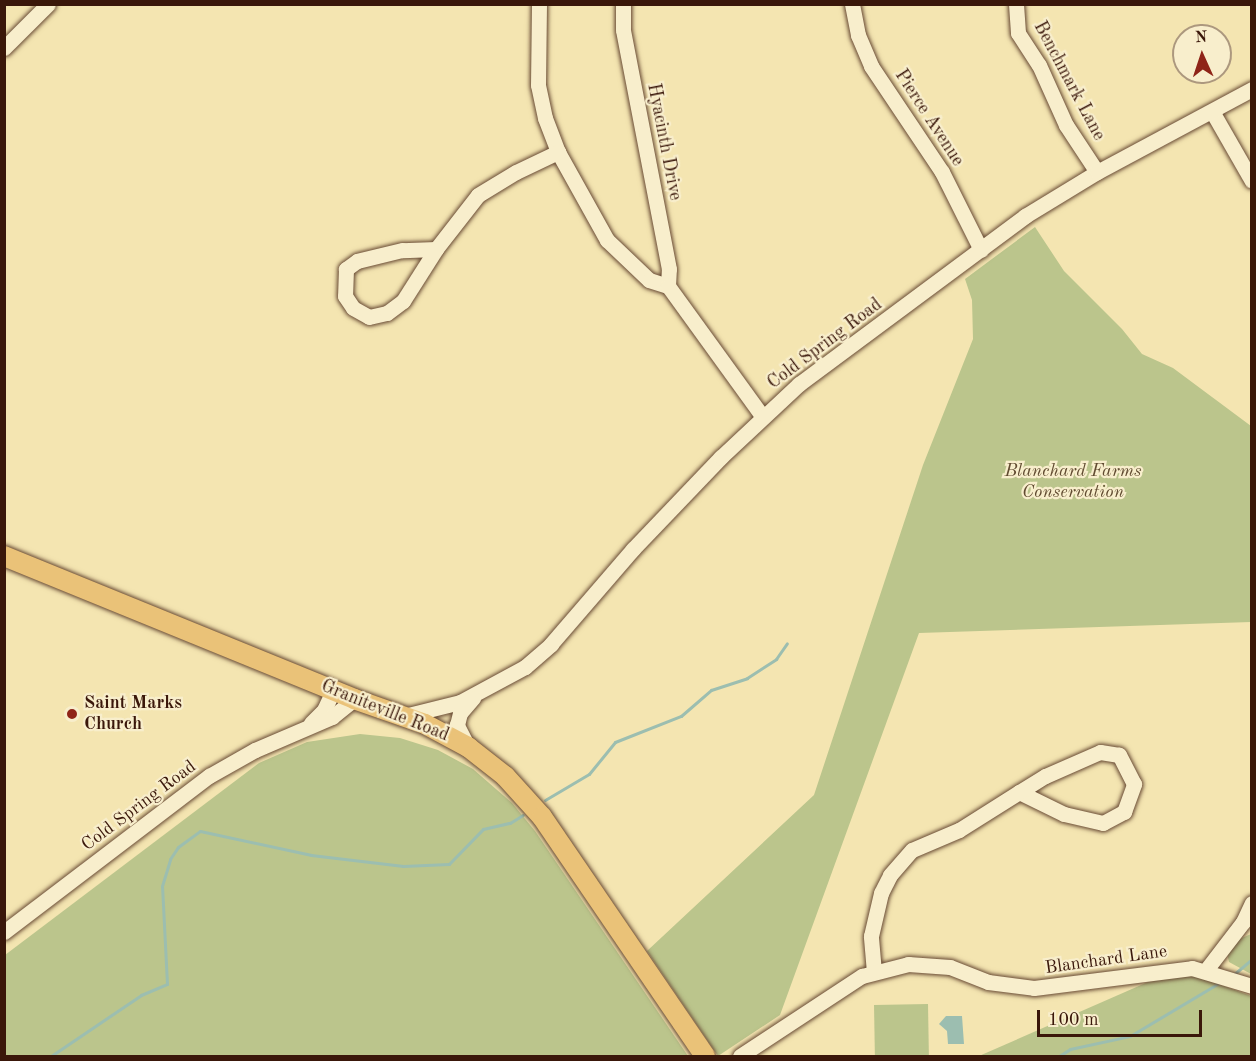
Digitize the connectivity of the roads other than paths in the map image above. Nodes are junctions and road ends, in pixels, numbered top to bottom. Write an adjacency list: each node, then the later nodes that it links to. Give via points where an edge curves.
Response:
1 (48, 4): 6 (street)
2 (539, 4): 9 (street, via 538,85)
3 (623, 4): 14 (street, Hyacinth Drive, via 639,124 669,269)
4 (852, 4): 13 (street, Pierce Avenue, via 858,34 872,66 942,172)
5 (1016, 4): 10 (street, Benchmark Lane, via 1018,33 1039,65 1066,125)
6 (4, 48)
7 (1251, 89): 8 (street, Cold Spring Road)
8 (1213, 113): 10 (street, Cold Spring Road); 11 (street)
9 (558, 152): 12 (street, via 478,195); 14 (street, via 608,240 649,280)
10 (1098, 172): 13 (street, Cold Spring Road, via 1025,216)
11 (1251, 181)
12 (436, 249): 12 (street, via 402,250 357,261 346,269 345,296 353,308 369,317 387,313 403,301)
13 (981, 250): 15 (street, Cold Spring Road, via 799,384)
14 (668, 286): 15 (street)
15 (762, 416): 18 (street, Cold Spring Road, via 633,549 551,644 525,668)
16 (4, 556): 17 (main road, Graniteville Road)
17 (333, 691): 19 (main road, Graniteville Road); 21 (street, Cold Spring Road, via 324,710)
18 (475, 695): 20 (street, Cold Spring Road); 22 (street, Cold Spring Road, via 458,719 458,731)
19 (354, 699): 20 (main road, Graniteville Road); 21 (street, Cold Spring Road, via 332,717)
20 (404, 716): 22 (main road, Graniteville Road)
21 (307, 726): 25 (street, Cold Spring Road, via 209,776)
22 (468, 747): 29 (main road, Graniteville Road, via 505,776 542,817)
23 (1019, 792): 23 (street, via 1064,814 1103,823 1124,812 1134,784 1119,755 1100,752 1063,766); 27 (street, via 959,830 912,850 890,875 873,927)
24 (1251, 903): 26 (street, via 1243,922)
25 (4, 932)
26 (1206, 970): 27 (street, Blanchard Lane, via 1192,968 1034,988 1009,987 926,963); 28 (street, Blanchard Lane)
27 (874, 972): 30 (street, Blanchard Lane)
28 (1251, 986)
29 (705, 1056)
30 (740, 1056)

